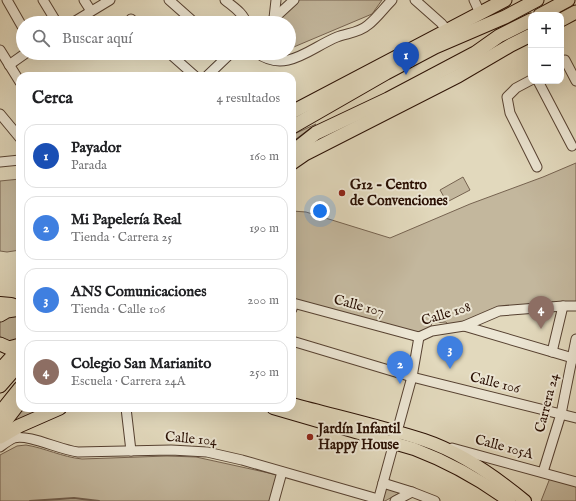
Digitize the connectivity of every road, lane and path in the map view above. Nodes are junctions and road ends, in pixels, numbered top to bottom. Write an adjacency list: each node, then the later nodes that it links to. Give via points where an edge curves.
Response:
1 (6, 0): 19 (street)
2 (43, 0): 20 (street)
3 (84, 0): 15 (street)
4 (110, 0): 15 (street)
5 (169, 0): 22 (street)
6 (225, 0): 23 (street)
7 (276, 0): 24 (street)
8 (294, 0): 25 (street)
9 (392, 0): 31 (street, via 364,28 332,39)
10 (415, 0): 28 (street)
11 (474, 0): 18 (street)
12 (505, 0): 18 (highway)
13 (537, 0): 46 (highway, via 505,17 435,47)
14 (568, 0): 16 (highway)
15 (91, 12): 21 (street)
16 (546, 12)
17 (576, 12): 26 (highway)
18 (480, 13): 28 (highway)
19 (16, 16)
20 (53, 16)
21 (84, 16)
22 (187, 16)
23 (242, 16)
24 (273, 16)
25 (277, 16)
26 (564, 18)
27 (528, 22): 52 (highway, via 388,99)
28 (447, 30): 39 (highway)
29 (528, 36): 48 (highway)
30 (0, 50): 38 (street)
31 (296, 59)
32 (16, 60): 38 (street)
33 (177, 60): 40 (street)
34 (222, 60): 41 (street)
35 (270, 60): 36 (street)
36 (291, 60)
37 (565, 60): 43 (street)
38 (9, 65): 42 (street)
39 (373, 69): 46 (highway); 47 (highway)
40 (190, 72)
41 (211, 72)
42 (16, 76)
43 (576, 81)
44 (528, 82): 58 (street, via 507,97 510,113)
45 (540, 84): 53 (street)
46 (355, 91): 50 (highway)
47 (296, 110)
48 (385, 113): 52 (highway); 56 (highway)
49 (0, 114): 51 (street)
50 (296, 125)
51 (16, 133)
52 (316, 133): 54 (highway)
53 (572, 146)
54 (296, 149)
55 (16, 160): 57 (street)
56 (296, 160)
57 (0, 162)
58 (537, 167)
59 (16, 300): 60 (main road)
60 (0, 302): 61 (main road)
61 (16, 306)
62 (563, 306): 63 (street, Calle 108); 67 (street, Calle 108, via 499,311); 74 (street)
63 (576, 306)
64 (296, 307): 68 (street, Calle 107)
65 (16, 309): 66 (highway)
66 (0, 315)
67 (464, 326): 68 (street, Calle 108, via 432,331); 74 (street)
68 (419, 337): 78 (street)
69 (576, 339): 75 (street, Carrera 24)
70 (296, 342): 78 (street, Calle 106)
71 (0, 344): 72 (highway, via 9,348)
72 (16, 346)
73 (16, 352): 77 (highway)
74 (552, 352): 75 (street)
75 (574, 358): 87 (street, Carrera 24)
76 (16, 368): 79 (highway)
77 (0, 370)
78 (412, 377): 87 (street, Calle 106); 91 (street)
79 (0, 386)
80 (16, 393): 83 (highway)
81 (296, 405): 91 (main road)
82 (16, 407): 89 (highway)
83 (0, 412)
84 (51, 412): 90 (highway)
85 (126, 412): 94 (street)
86 (289, 412): 91 (main road)
87 (561, 414): 88 (street, Calle 106); 96 (street, Carrera 24)
88 (576, 418)
89 (0, 428)
90 (0, 437)
91 (395, 438): 92 (main road); 97 (street); 104 (main road, via 459,469)
92 (425, 440): 96 (street, Calle 105A); 105 (main road, via 475,465)
93 (0, 447): 94 (street, Calle 104, via 22,437 68,451)
94 (131, 451): 95 (street, Calle 104, via 198,451)
95 (282, 472): 100 (street, Calle 104); 101 (street)
96 (543, 472): 98 (street, Calle 105A)
97 (383, 482): 99 (street); 100 (street)
98 (576, 482)
99 (412, 492): 102 (street); 103 (street)
100 (378, 500)
101 (274, 501)
102 (395, 501)
103 (435, 501)
104 (508, 501)
105 (525, 501)

